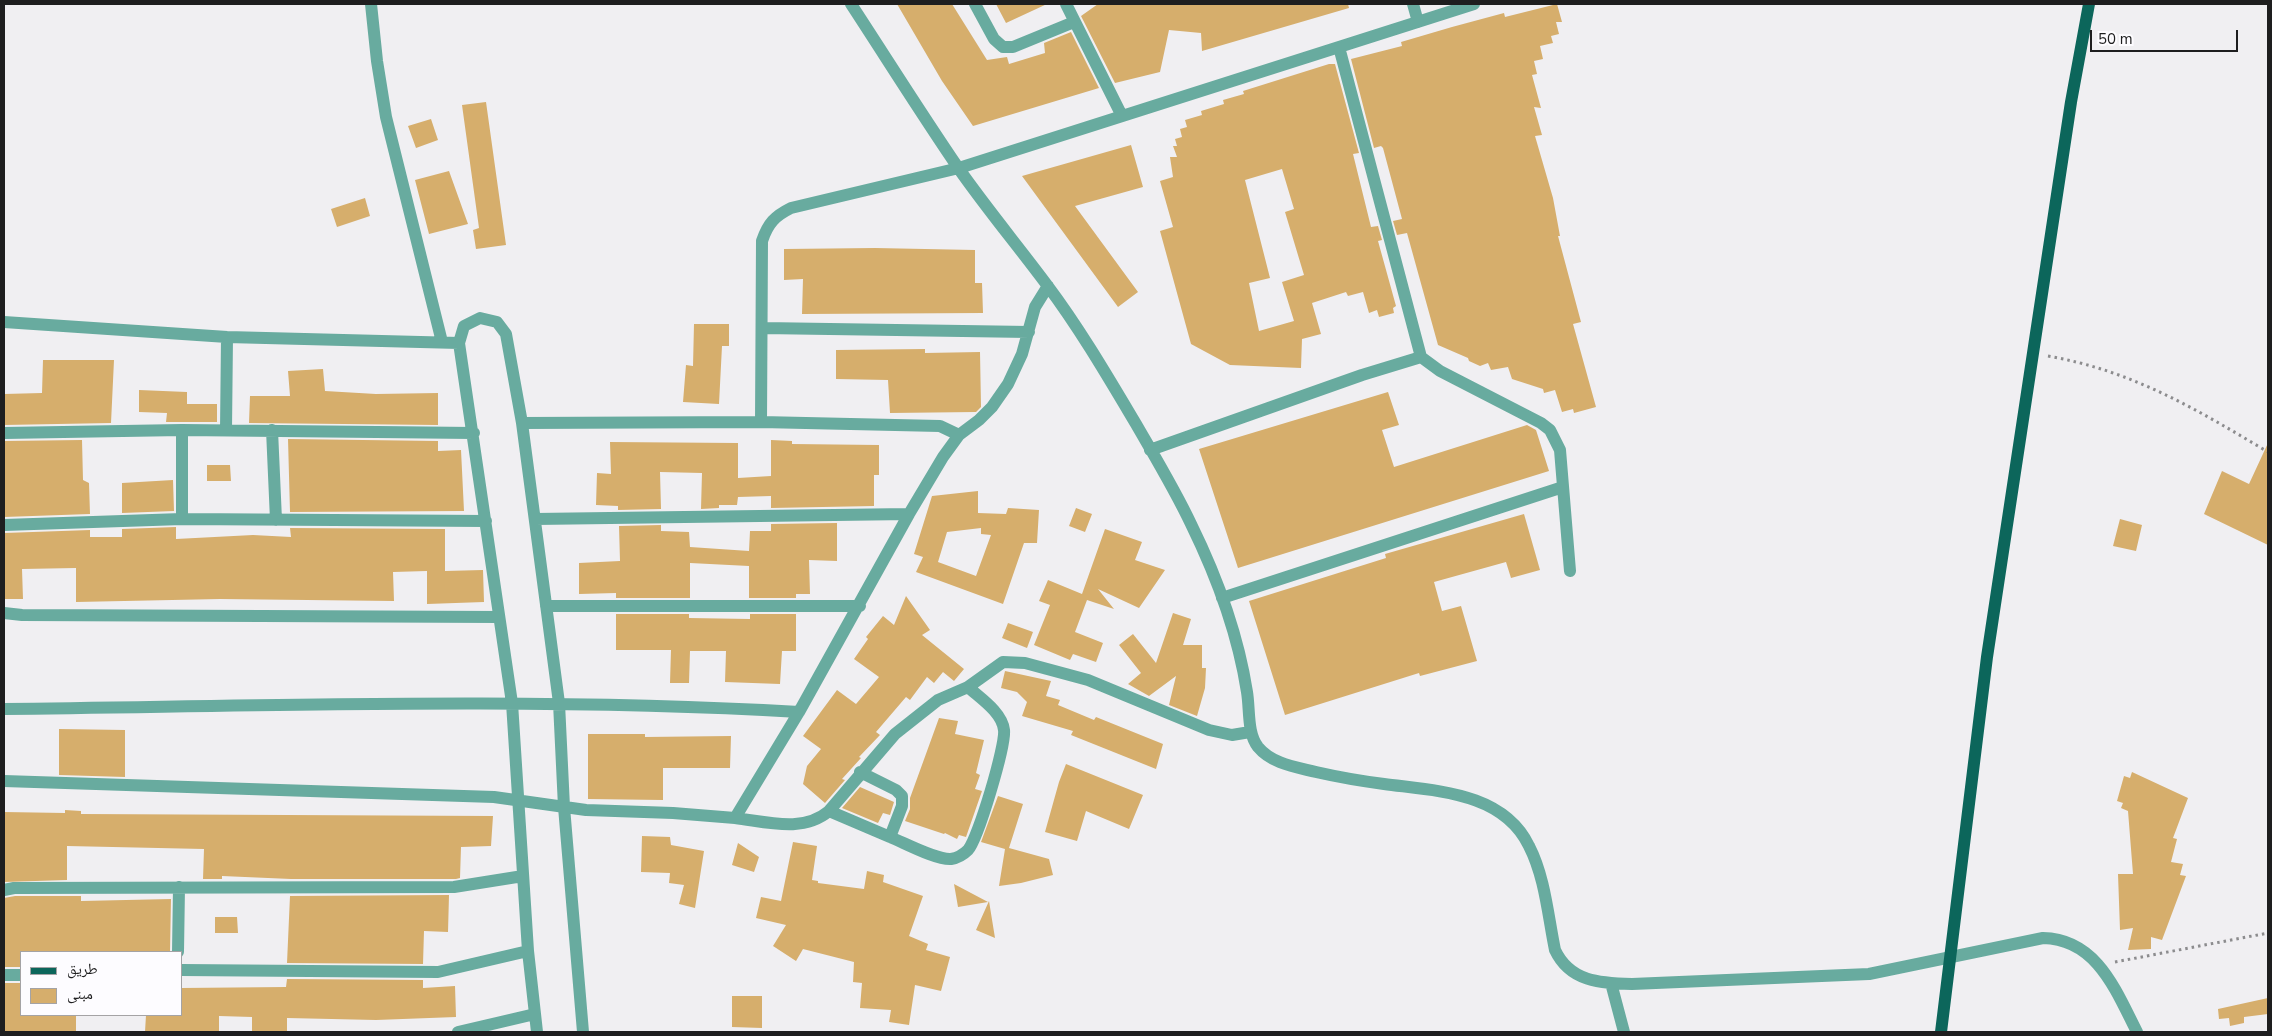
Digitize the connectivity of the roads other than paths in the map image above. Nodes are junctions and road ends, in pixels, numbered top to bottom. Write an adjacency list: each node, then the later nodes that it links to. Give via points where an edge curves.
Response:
1 (372, 4): 18 (street, via 386,117)
2 (852, 4): 12 (street)
3 (975, 4): 8 (street, via 994,39 1003,47 1013,47)
4 (1066, 4): 8 (street)
5 (1413, 4): 9 (street)
6 (1474, 4): 9 (street)
7 (2089, 4): 61 (main road, via 2071,102 1987,657)
8 (1074, 22): 11 (street)
9 (1418, 22): 10 (street)
10 (1339, 47): 11 (street); 20 (street)
11 (1122, 116): 12 (street)
12 (959, 168): 13 (street); 15 (street, via 791,208 778,215 770,222 762,241)
13 (1048, 286): 16 (street, via 1035,308); 29 (street, via 1112,384)
14 (4, 322): 17 (street)
15 (763, 328): 16 (street); 21 (street)
16 (1029, 332): 28 (street, via 1008,384 992,407)
17 (227, 336): 18 (street); 24 (street)
18 (442, 342): 19 (street)
19 (459, 343): 22 (street, via 461,331 472,320 489,319 504,328); 27 (street)
20 (1421, 357): 29 (street); 30 (street, via 1440,371 1550,430 1560,450)
21 (761, 422): 22 (street); 28 (street, via 940,426)
22 (522, 423): 33 (street)
23 (182, 430): 24 (street); 26 (street); 32 (street)
24 (226, 430): 25 (street)
25 (272, 430): 27 (street); 34 (street)
26 (4, 433)
27 (474, 433): 35 (street)
28 (959, 435): 31 (street)
29 (1150, 450): 38 (street, via 1191,524)
30 (1563, 487): 37 (street); 38 (street)
31 (908, 514): 33 (street); 40 (street)
32 (182, 519): 34 (street); 36 (street)
33 (535, 519): 39 (street)
34 (276, 520): 35 (street)
35 (486, 521): 42 (street)
36 (4, 525)
37 (1570, 571)
38 (1222, 598): 48 (street, via 1246,683)
39 (546, 606): 40 (street); 45 (street)
40 (860, 606): 47 (street)
41 (4, 613): 42 (street)
42 (499, 617): 44 (street)
43 (968, 687): 48 (street, via 1003,662 1025,663 1088,680 1209,730 1232,735); 49 (street, via 938,700 917,716 895,734); 55 (street, via 992,708 1004,731 976,837 969,849 951,859)
44 (512, 703): 45 (street); 46 (street); 51 (street)
45 (559, 703): 47 (street); 52 (street)
46 (4, 709)
47 (799, 712): 54 (street)
48 (1250, 732): 65 (street, via 1256,745 1278,762 1328,775 1449,792 1471,798 1504,816 1528,843 1536,862 1560,962 1585,979)
49 (860, 772): 53 (street); 55 (street, via 902,796 902,806)
50 (4, 781): 51 (street)
51 (518, 800): 52 (street); 56 (street)
52 (564, 807): 54 (street); 69 (street)
53 (829, 811): 54 (street, via 808,824); 55 (street)
54 (736, 818)
55 (890, 837)
56 (523, 876): 57 (street, via 454,887); 60 (street)
57 (179, 887): 58 (street); 59 (street)
58 (4, 890)
59 (178, 951)
60 (528, 951): 62 (street, via 438,972); 66 (street)
61 (1949, 959): 65 (street, via 1869,974); 71 (main road); 72 (street, via 2043,938 2059,938 2073,944 2099,965)
62 (182, 970)
63 (4, 975): 64 (street)
64 (20, 975)
65 (1611, 983): 70 (street)
66 (534, 1014): 67 (street); 68 (street)
67 (458, 1032)
68 (537, 1032)
69 (583, 1032)
70 (1624, 1032)
71 (1941, 1032)
72 (2137, 1032)

